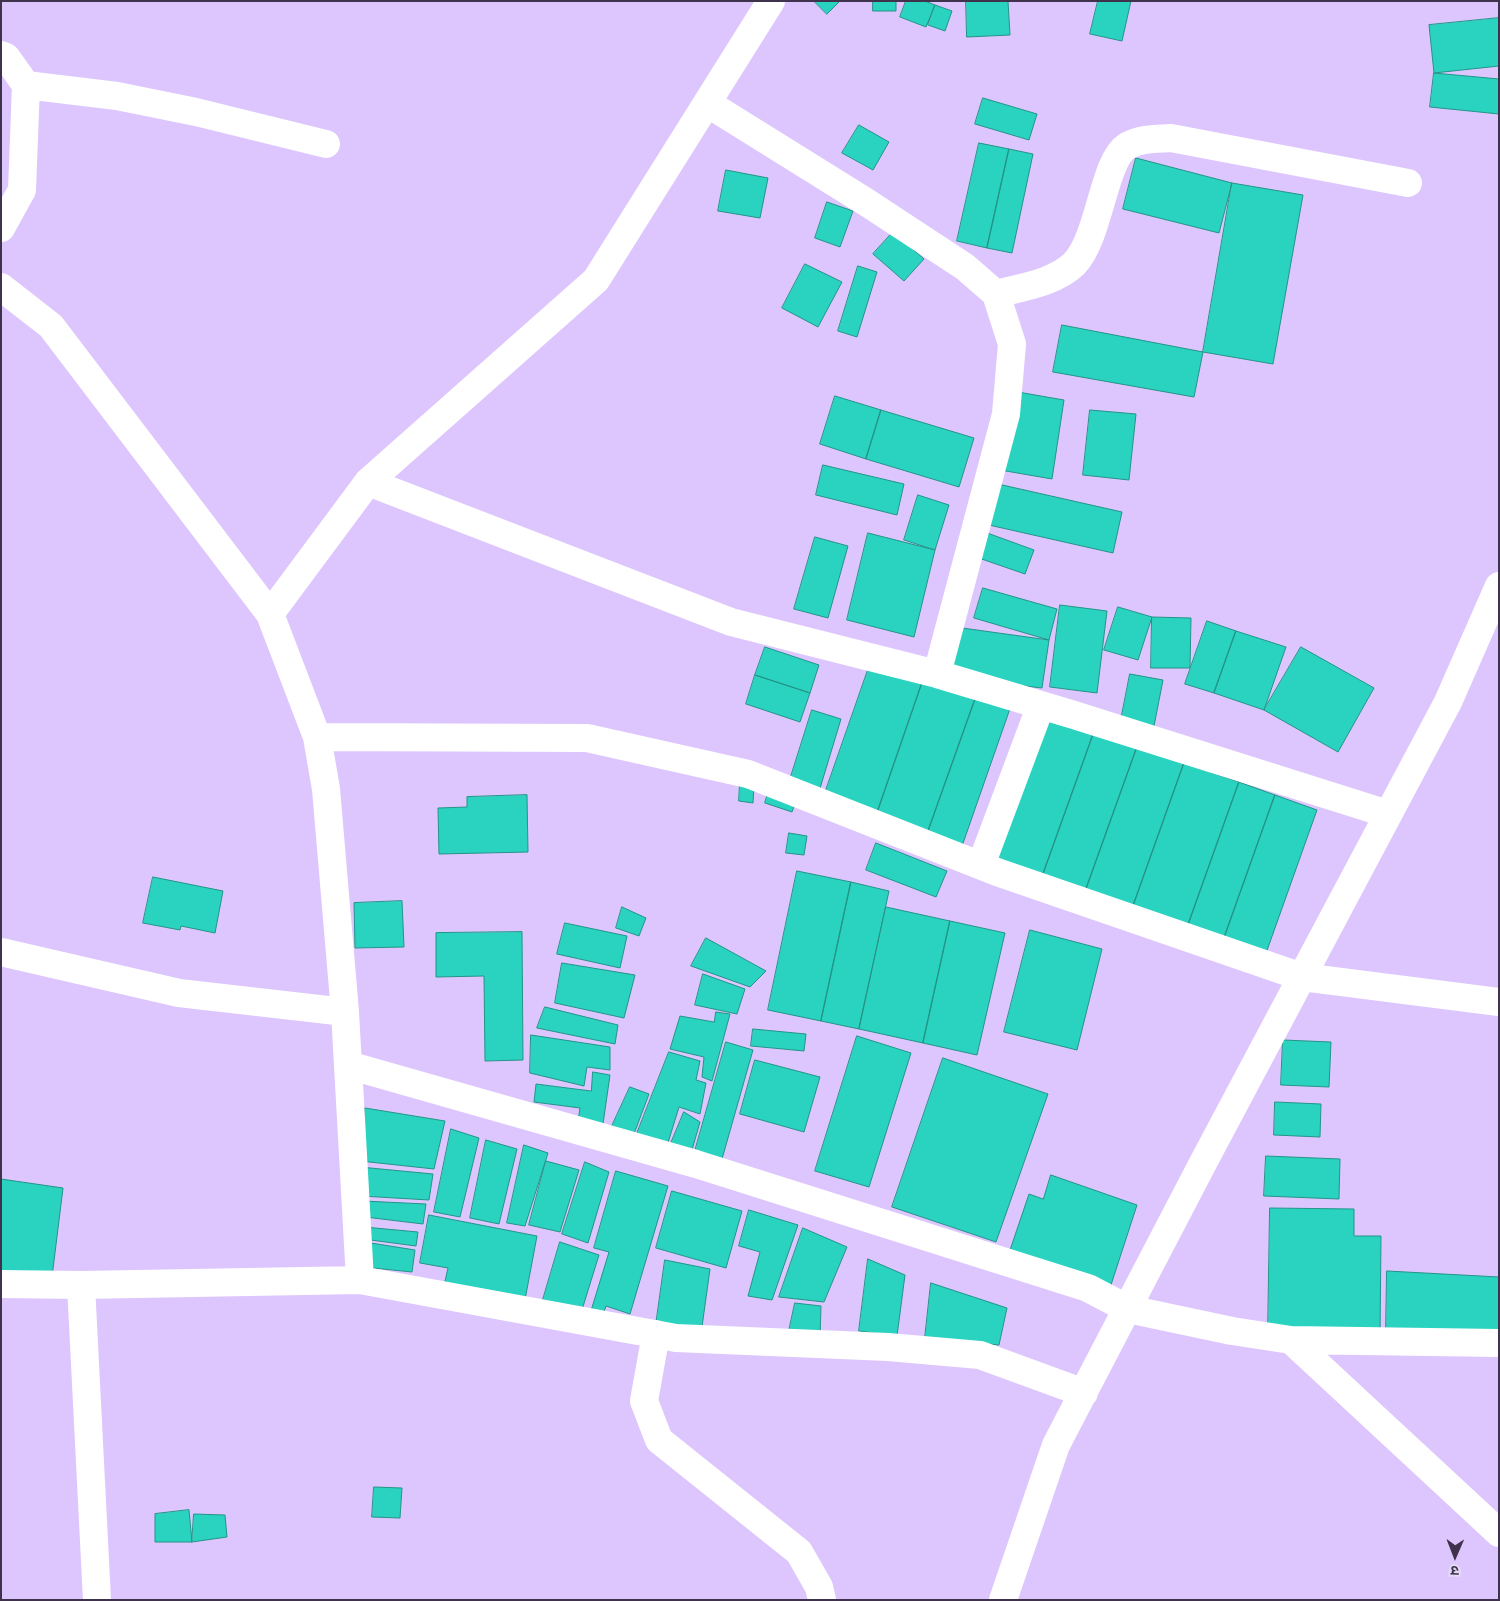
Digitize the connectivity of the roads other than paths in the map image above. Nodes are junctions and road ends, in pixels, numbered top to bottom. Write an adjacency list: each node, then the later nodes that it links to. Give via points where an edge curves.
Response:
1 (771, 1): 4 (street)
2 (1, 54): 3 (street)
3 (26, 85): 5 (street, via 116,96); 7 (street, via 22,190)
4 (707, 103): 9 (street, via 965,267); 10 (street, via 596,280)
5 (326, 144)
6 (1408, 183): 9 (street, via 1171,138 1145,139 1125,147 1114,163 1086,248 1073,264 1048,280)
7 (1, 228)
8 (1, 287): 12 (street, via 51,326)
9 (996, 294): 13 (street, via 1012,344 1006,414)
10 (368, 482): 12 (street); 13 (street, via 731,622)
11 (1499, 586): 16 (street, via 1448,702)
12 (270, 614): 15 (street)
13 (938, 674): 14 (street)
14 (1041, 705): 16 (street); 17 (street)
15 (317, 737): 17 (street, via 587,738 748,774); 21 (street, via 326,788)
16 (1388, 814): 19 (street)
17 (981, 865): 19 (street)
18 (1, 952): 21 (street, via 179,993)
19 (1302, 977): 20 (street); 26 (street)
20 (1499, 1002)
21 (345, 1012): 22 (street)
22 (348, 1065): 23 (street); 26 (street, via 696,1164 1088,1288)
23 (360, 1280): 25 (street); 27 (street)
24 (1, 1284): 25 (street)
25 (81, 1285): 32 (street)
26 (1128, 1309): 28 (street); 30 (street)
27 (656, 1334): 30 (street, via 676,1338 980,1355); 33 (street, via 644,1401 659,1440 799,1552 819,1587)
28 (1291, 1340): 29 (street); 31 (street)
29 (1499, 1343)
30 (1084, 1393): 34 (street, via 1056,1445)
31 (1499, 1533)
32 (97, 1600)
33 (822, 1600)
34 (1003, 1600)

